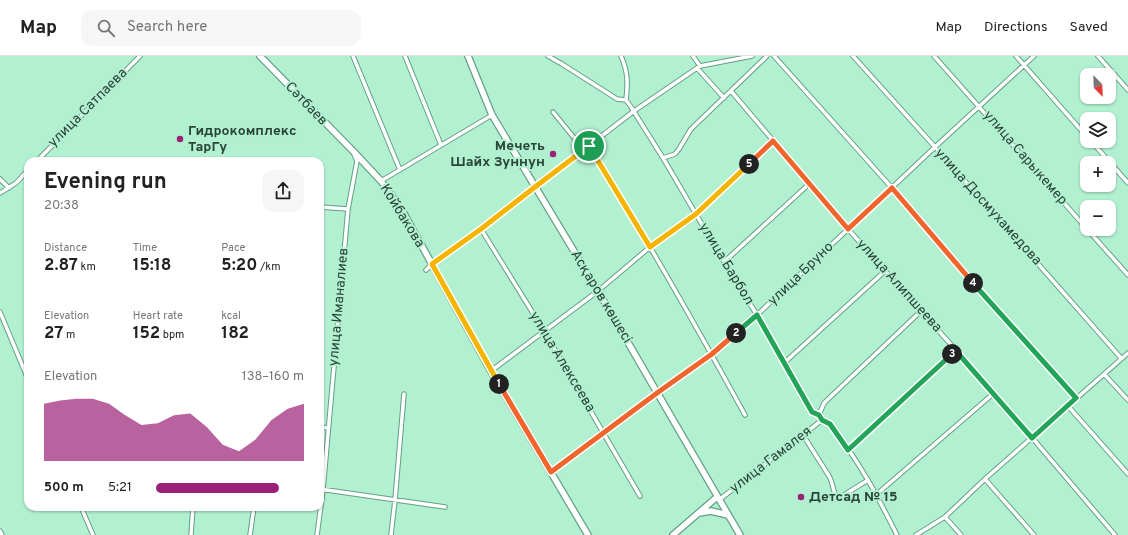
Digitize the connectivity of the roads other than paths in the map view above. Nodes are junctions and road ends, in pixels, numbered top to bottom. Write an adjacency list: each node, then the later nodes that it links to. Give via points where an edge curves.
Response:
1 (140, 56): 35 (street, улица Сатпаева)
2 (260, 56): 34 (street, Сәтбаев)
3 (353, 56): 37 (street)
4 (405, 56): 29 (street)
5 (468, 56): 26 (street, Асқаров көшесі)
6 (548, 56): 22 (street, via 617,99)
7 (621, 56): 22 (street, via 628,80)
8 (693, 56): 18 (street)
9 (752, 56): 18 (street)
10 (766, 56): 20 (street)
11 (774, 56): 45 (street)
12 (853, 56): 31 (street, улица Досмухамедова)
13 (934, 56): 23 (street, улица Сарыкемер)
14 (1016, 56): 17 (street)
15 (1034, 56): 17 (street, улица Бруно)
16 (1098, 56): 19 (street)
17 (1024, 66): 23 (street, улица Бруно); 27 (street)
18 (698, 67): 21 (street); 24 (street)
19 (1128, 90)
20 (731, 91): 21 (street); 28 (street, улица Алипшеева)
21 (724, 98): 36 (street, via 691,130 675,154)
22 (626, 100): 24 (street, улица Барбол)
23 (979, 106): 31 (street, улица Бруно); 50 (street, улица Сарыкемер)
24 (634, 111): 30 (street); 36 (street, улица Барбол)
25 (553, 112): 33 (street)
26 (492, 115): 29 (street); 43 (street, Асқаров көшесі)
27 (1080, 129)
28 (773, 141): 42 (street, улица Алипшеева); 49 (street)
29 (440, 145): 37 (street)
30 (589, 146): 33 (street); 54 (street)
31 (935, 147): 45 (street, улица Бруно); 68 (street, улица Досмухамедова)
32 (1097, 148): 41 (street)
33 (584, 150): 43 (street)
34 (353, 151): 40 (street, Койбакова); 48 (street, улица Иманалиев, via 357,161)
35 (41, 157)
36 (663, 158): 49 (street, улица Барбол)
37 (400, 170): 40 (street)
38 (24, 174): 44 (street)
39 (0, 179): 44 (street)
40 (381, 181): 56 (street, Койбакова, via 402,210)
41 (1128, 183)
42 (810, 184): 52 (street, улица Алипшеева); 55 (street)
43 (535, 187): 51 (street); 60 (street, Асқаров көшесі)
44 (9, 188): 46 (street)
45 (892, 188): 52 (street, улица Бруно); 76 (street)
46 (0, 193)
47 (324, 207): 48 (street)
48 (348, 209): 83 (street, улица Иманалиев)
49 (696, 214): 54 (street); 55 (street, улица Барбол)
50 (1080, 221)
51 (481, 229): 56 (street); 64 (street, улица Алексеева)
52 (848, 229): 58 (street, улица Алипшеева); 63 (street, улица Бруно)
53 (1093, 236): 59 (street, улица Сарыкемер)
54 (650, 247): 60 (street); 67 (street)
55 (724, 262): 63 (street, улица Барбол)
56 (432, 264): 57 (street); 71 (street, Койбакова)
57 (426, 270)
58 (885, 271): 61 (street, улица Алипшеева); 69 (street)
59 (1128, 275)
60 (598, 290): 64 (street); 73 (street, Асқаров көшесі)
61 (921, 311): 65 (street, улица Алипшеева); 80 (street, via 824,402)
62 (0, 312): 70 (street)
63 (757, 315): 67 (street, улица Бруно); 69 (street, улица Барбол)
64 (544, 331): 71 (street); 84 (street, улица Алексеева)
65 (956, 351): 74 (street, улица Алипшеева); 87 (street)
66 (1128, 353): 68 (street)
67 (712, 354): 73 (street, улица Бруно); 79 (street)
68 (1121, 358): 72 (street)
69 (784, 363): 80 (street, улица Барбол, via 812,412)
70 (24, 369)
71 (491, 371): 89 (street, Койбакова)
72 (1104, 374): 76 (street); 77 (street)
73 (657, 393): 84 (street, улица Бруно); 96 (street, Асқаров көшесі)
74 (994, 393): 86 (street, улица Алипшеева); 94 (street)
75 (404, 394): 97 (street)
76 (1076, 398): 78 (street)
77 (1128, 400)
78 (1068, 406): 86 (street); 90 (street)
79 (745, 414)
80 (819, 415): 81 (street, улица Барбол)
81 (822, 420): 85 (street, улица Гамалея); 87 (street, улица Барбол, via 830,424)
82 (324, 428): 83 (street)
83 (328, 428): 88 (street, улица Иманалиев)
84 (604, 433): 89 (street, улица Бруно); 95 (street, улица Алексеева)
85 (803, 435): 92 (street, via 833,483 836,497 839,498); 96 (street, улица Гамалея)
86 (1032, 438): 91 (street); 120 (street, улица Алипшеева)
87 (848, 450): 92 (street, улица Барбол)
88 (324, 463)
89 (551, 472): 113 (street, Койбакова)
90 (1128, 474)
91 (985, 479): 105 (street); 119 (street)
92 (868, 480): 94 (street, улица Барбол)
93 (324, 490): 97 (street)
94 (876, 494): 116 (street, улица Барбол)
95 (640, 496)
96 (718, 498): 103 (street); 104 (street, Асқаров көшесі)
97 (395, 500): 98 (street); 112 (street)
98 (446, 507)
99 (83, 511): 108 (street)
100 (194, 511): 109 (street)
101 (253, 511): 110 (street)
102 (319, 511): 111 (street, улица Иманалиев)
103 (699, 513): 104 (street, via 711,511); 114 (street)
104 (728, 515): 115 (street, Асқаров көшесі)
105 (945, 517): 117 (street); 118 (street)
106 (0, 531): 107 (street)
107 (2, 535)
108 (93, 535)
109 (191, 535)
110 (250, 535)
111 (317, 535)
112 (391, 535)
113 (588, 535)
114 (673, 535)
115 (740, 535)
116 (897, 535)
117 (916, 535)
118 (961, 535)
119 (1034, 535)
120 (1115, 535)

